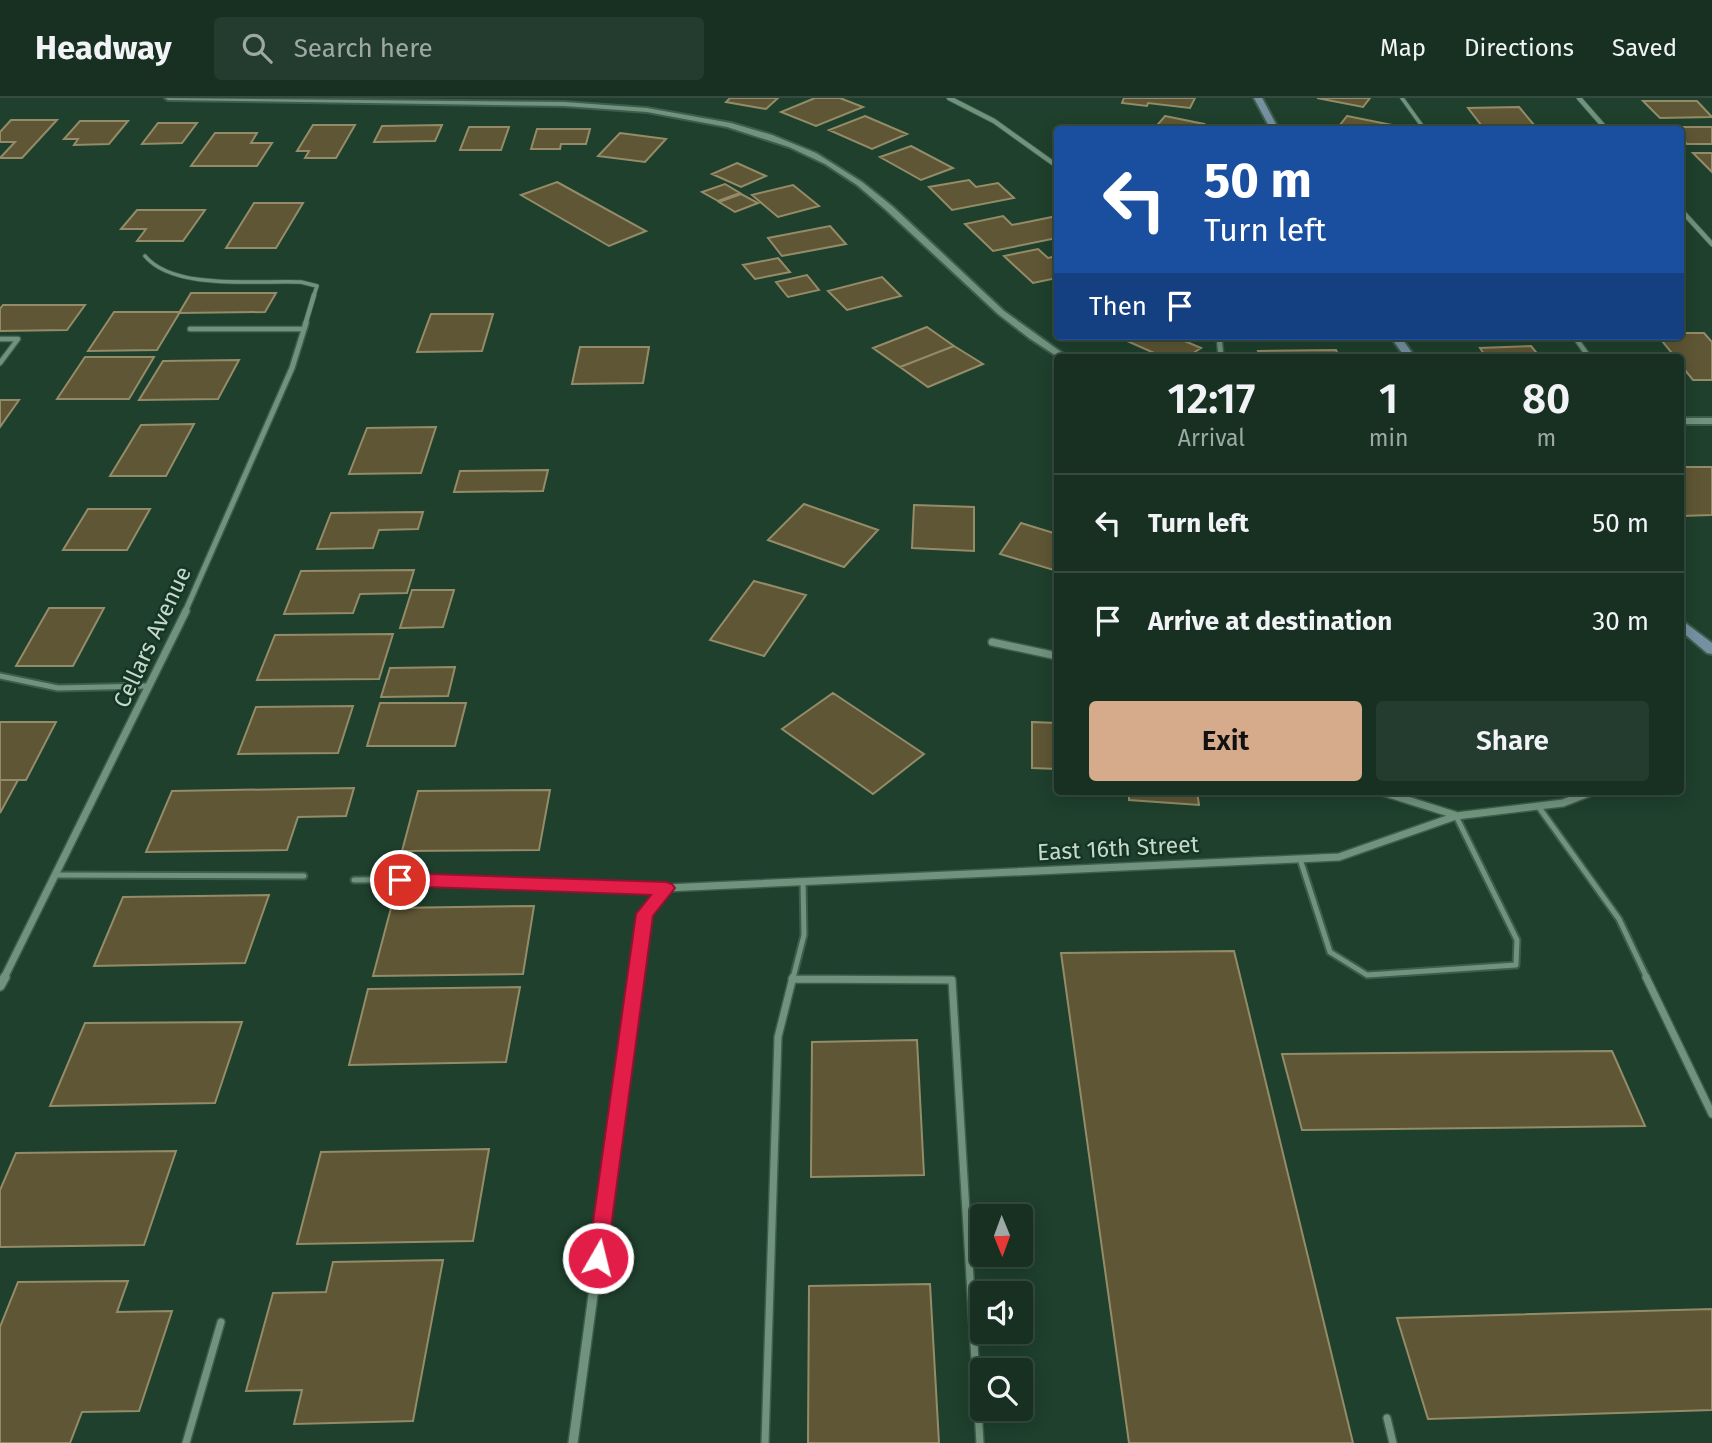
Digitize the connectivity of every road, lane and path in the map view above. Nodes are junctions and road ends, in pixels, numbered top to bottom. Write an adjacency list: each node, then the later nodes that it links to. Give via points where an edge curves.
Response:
1 (168, 98): 6 (street)
2 (949, 98): 10 (street, via 994,121)
3 (1258, 98): 7 (main road)
4 (1402, 98): 8 (lane)
5 (1579, 98): 9 (street)
6 (278, 99): 18 (street, via 621,106 682,114 754,132 824,160 853,178 999,312)
7 (1273, 126)
8 (1422, 126)
9 (1604, 126)
10 (1054, 164)
11 (1684, 213): 12 (street)
12 (1712, 244)
13 (145, 256): 14 (lane, via 168,273 301,282 317,286)
14 (314, 295): 16 (street, Cellars Avenue)
15 (190, 329): 16 (lane)
16 (304, 329): 27 (street, Cellars Avenue, via 292,368)
17 (0, 339): 19 (lane, via 18,339)
18 (1059, 354)
19 (0, 363)
20 (1684, 421): 21 (street)
21 (1712, 421)
22 (1684, 626): 24 (main road)
23 (992, 642): 25 (street)
24 (1712, 650)
25 (1054, 655)
26 (0, 676): 27 (lane, via 58,688)
27 (149, 686): 33 (street, Cellars Avenue)
28 (1391, 795): 31 (street)
29 (1584, 795): 30 (street, East 16th Street)
30 (1538, 806): 31 (street, East 16th Street); 40 (lane, via 1619,919)
31 (1456, 816): 32 (street, East 16th Street, via 1339,857); 32 (lane, via 1517,940 1516,965 1367,975 1330,952)
32 (1300, 859): 36 (street, East 16th Street)
33 (55, 875): 34 (lane); 39 (street, Cellars Avenue)
34 (304, 876)
35 (354, 880): 37 (lane)
36 (803, 882): 37 (street, East 16th Street); 38 (lane, via 804,935)
37 (666, 888): 44 (street, via 645,914)
38 (792, 979): 45 (lane, via 778,1037); 46 (lane, via 952,980)
39 (0, 986)
40 (1712, 1114)
41 (221, 1322): 43 (lane)
42 (1387, 1418): 47 (lane)
43 (186, 1443)
44 (573, 1443)
45 (765, 1443)
46 (980, 1443)
47 (1393, 1443)

